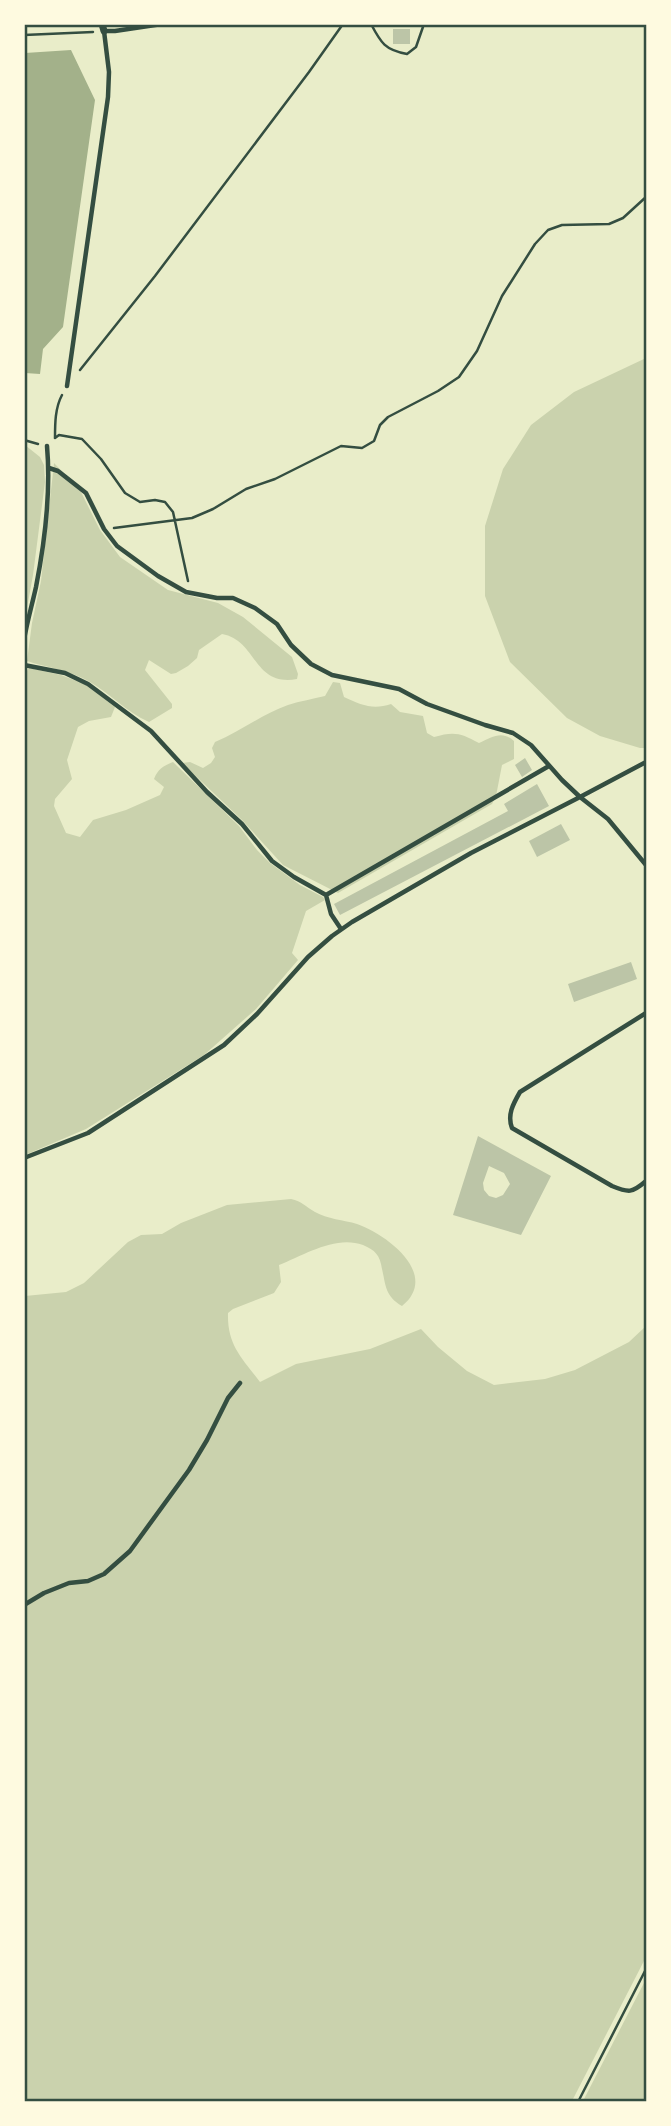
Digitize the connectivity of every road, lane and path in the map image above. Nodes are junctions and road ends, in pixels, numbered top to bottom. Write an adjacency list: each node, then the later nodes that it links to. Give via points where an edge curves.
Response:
1 (162, 24): 5 (lane)
2 (343, 24): 8 (path)
3 (371, 24): 4 (path, via 382,44 407,54 416,47)
4 (424, 24)
5 (103, 28): 6 (path); 8 (lane, via 108,97)
6 (24, 35)
7 (646, 197): 12 (path, via 609,224 562,225 548,230 534,244 477,351 458,377 388,417 374,441 362,448 341,446 213,509)
8 (67, 386): 12 (path, via 59,401 55,438 82,439 125,492 140,502 165,502)
9 (24, 440): 10 (path)
10 (47, 446): 11 (lane)
11 (49, 468): 13 (lane, via 86,493); 15 (lane, via 38,570)
12 (175, 521): 13 (path); 14 (path)
13 (104, 529): 18 (lane, via 133,559 186,592 233,598 255,608 277,624 311,664 332,675 399,689 427,704 513,733)
14 (189, 583)
15 (24, 640)
16 (24, 665): 21 (lane, via 65,673 88,684 151,731 272,861)
17 (646, 762): 19 (lane)
18 (549, 766): 19 (lane); 21 (lane)
19 (580, 797): 20 (lane, via 608,819); 22 (lane, via 471,853)
20 (646, 865)
21 (326, 895): 22 (lane)
22 (341, 929): 24 (lane, via 307,957 224,1045 88,1133)
23 (646, 1013): 25 (lane, via 520,1092 509,1122 512,1128 612,1186 634,1191)
24 (24, 1158)
25 (646, 1181)
26 (240, 1383): 27 (lane, via 189,1470 130,1551 104,1574 44,1593)
27 (24, 1605)
28 (646, 1969): 29 (path)
29 (578, 2102)

